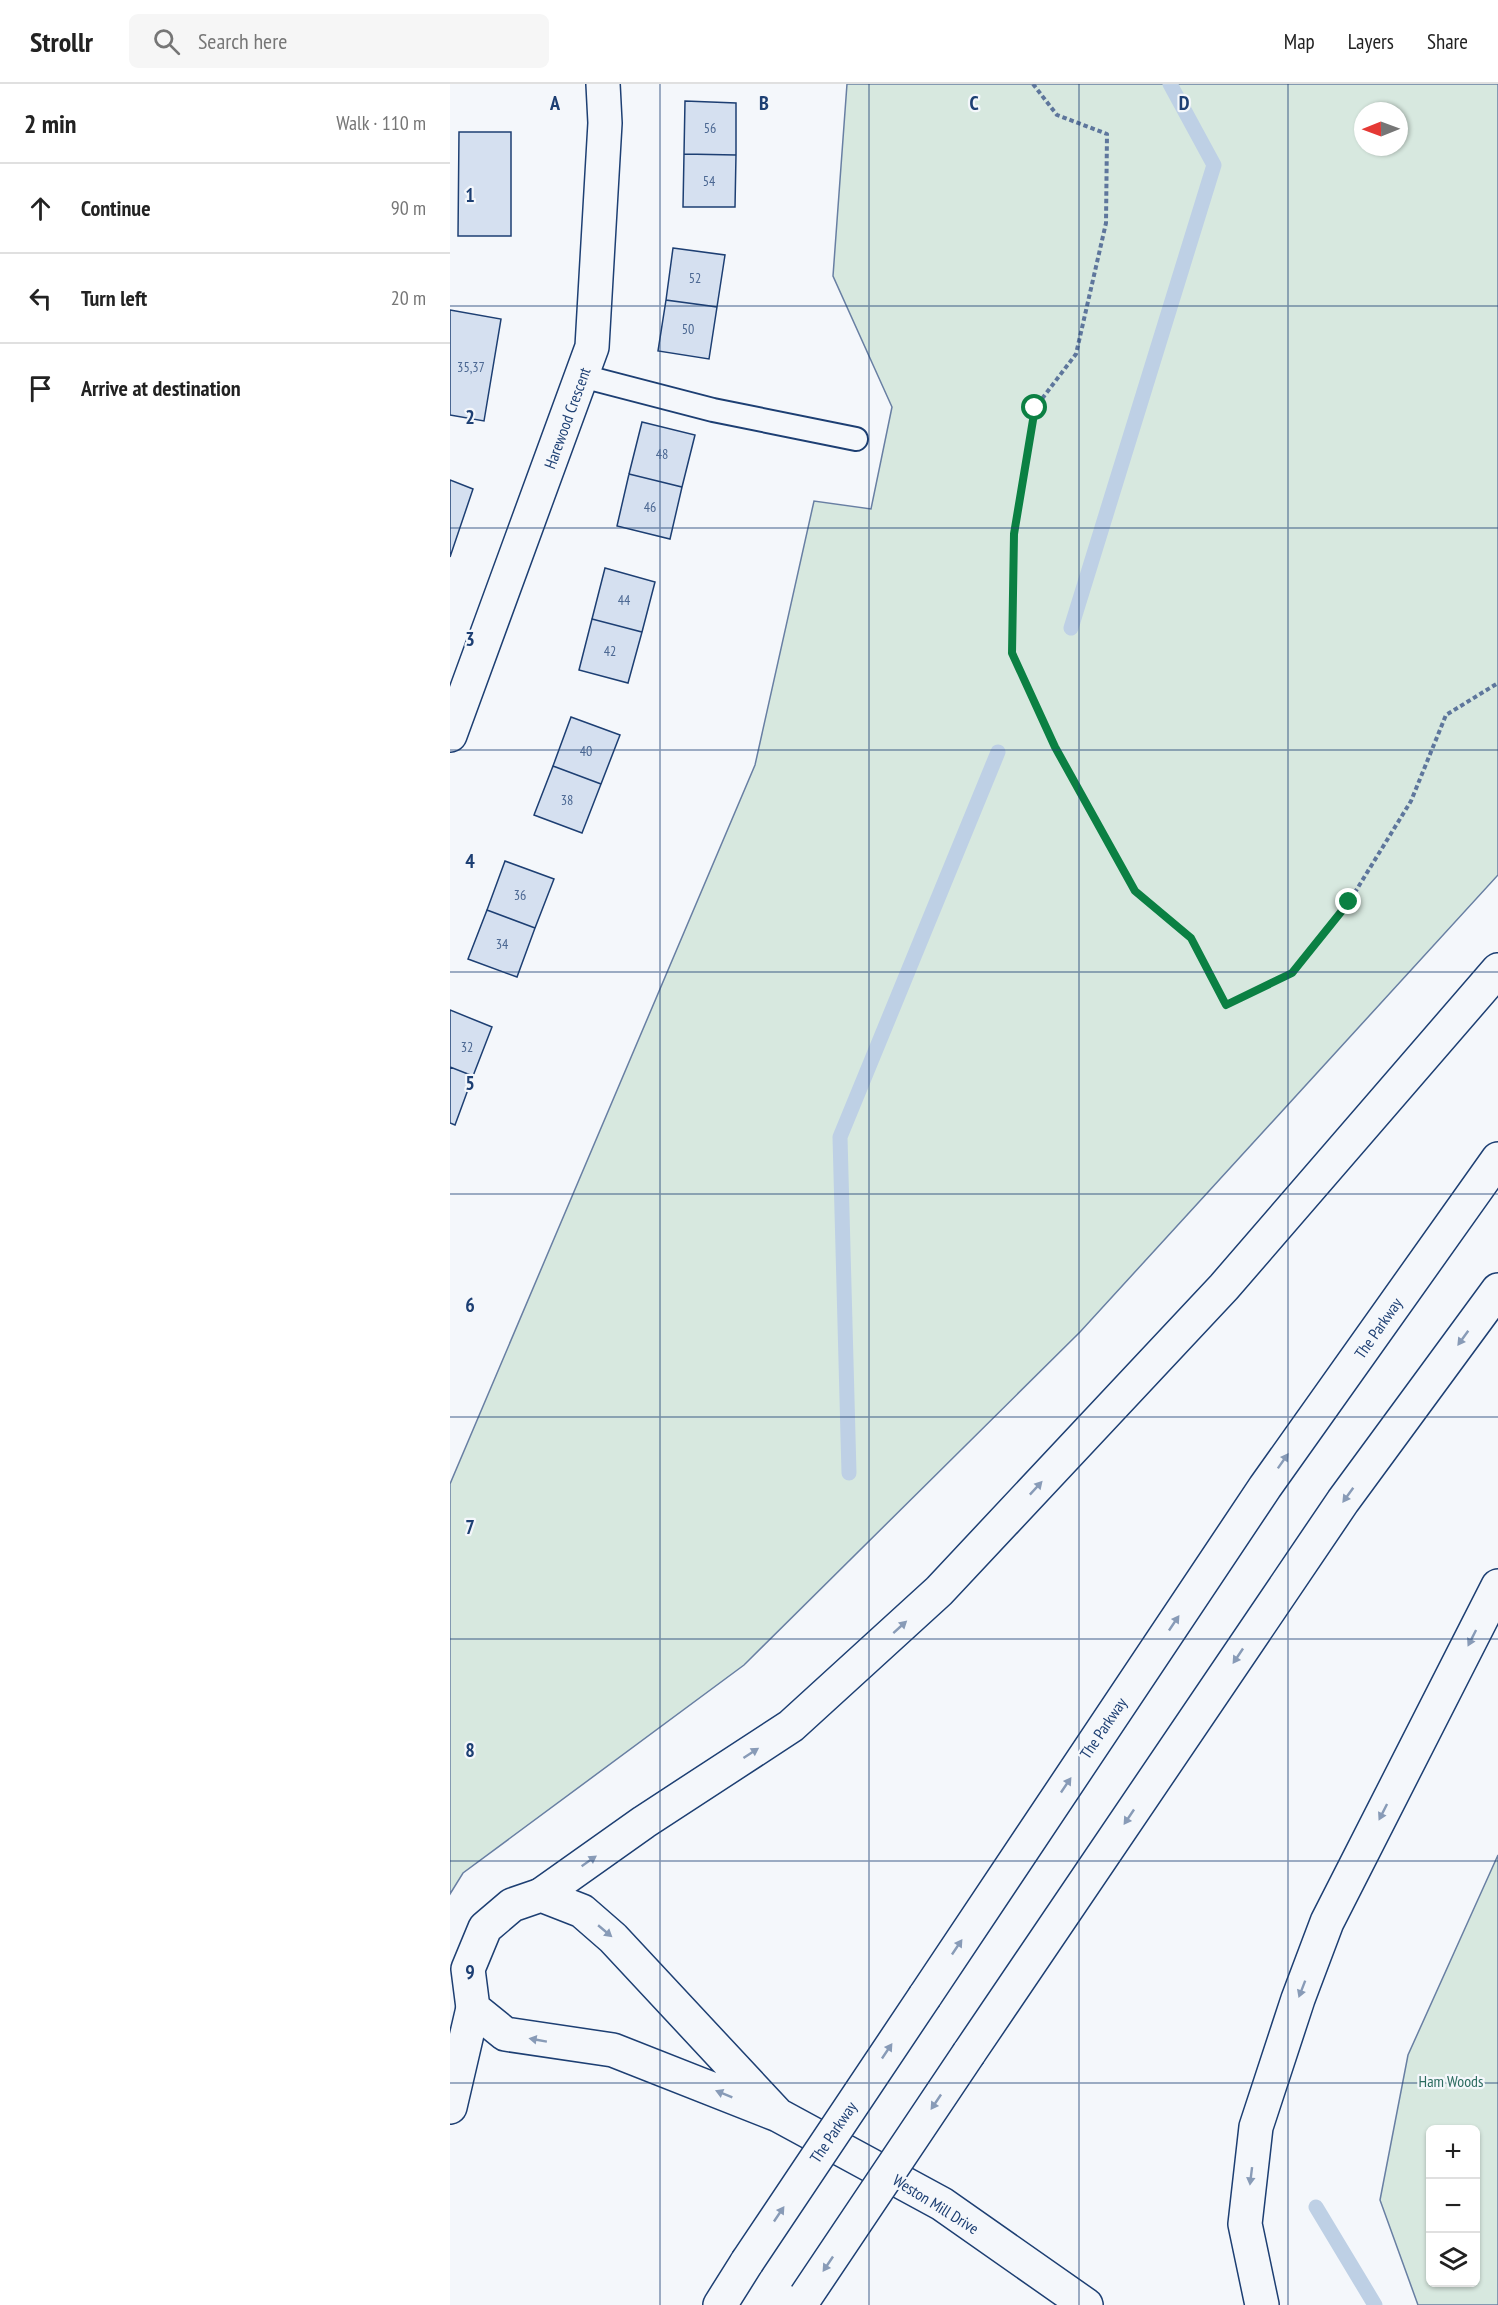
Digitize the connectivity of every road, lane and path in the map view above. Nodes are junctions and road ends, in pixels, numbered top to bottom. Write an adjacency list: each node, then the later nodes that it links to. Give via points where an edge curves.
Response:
1 (603, 84): 3 (main road, Harewood Crescent, via 605,123 592,347)
2 (1033, 84): 5 (path, via 1057,115 1107,134 1106,223 1076,354 1035,408 1014,534 1012,653 1055,747 1135,891 1191,938 1226,1005 1292,973 1349,902 1411,801 1446,715)
3 (582, 376): 4 (lane, via 713,410); 6 (main road, Harewood Crescent)
4 (856, 439)
5 (1498, 683)
6 (450, 735)
7 (1498, 970): 11 (main road, one-way to 7, via 791,1726 939,1591 1224,1287)
8 (1498, 1159): 16 (main road, The Parkway, one-way to 8, bridge, via 1264,1487)
9 (1498, 1290): 15 (main road, one-way to 15, bridge, via 1343,1501)
10 (1498, 1586): 18 (main road, one-way to 18, via 1327,1922 1298,1999 1257,2127 1246,2213)
11 (541, 1895): 12 (main road, via 512,1905 484,1928 468,1970); 14 (main road, one-way to 14, via 582,1911 613,1938)
12 (473, 2008): 13 (main road); 14 (main road, one-way to 12, via 614,2050 505,2034)
13 (450, 2107)
14 (778, 2115): 17 (main road, Weston Mill Drive, via 942,2204)
15 (804, 2301)
16 (720, 2305)
17 (1086, 2305)
18 (1262, 2305)

